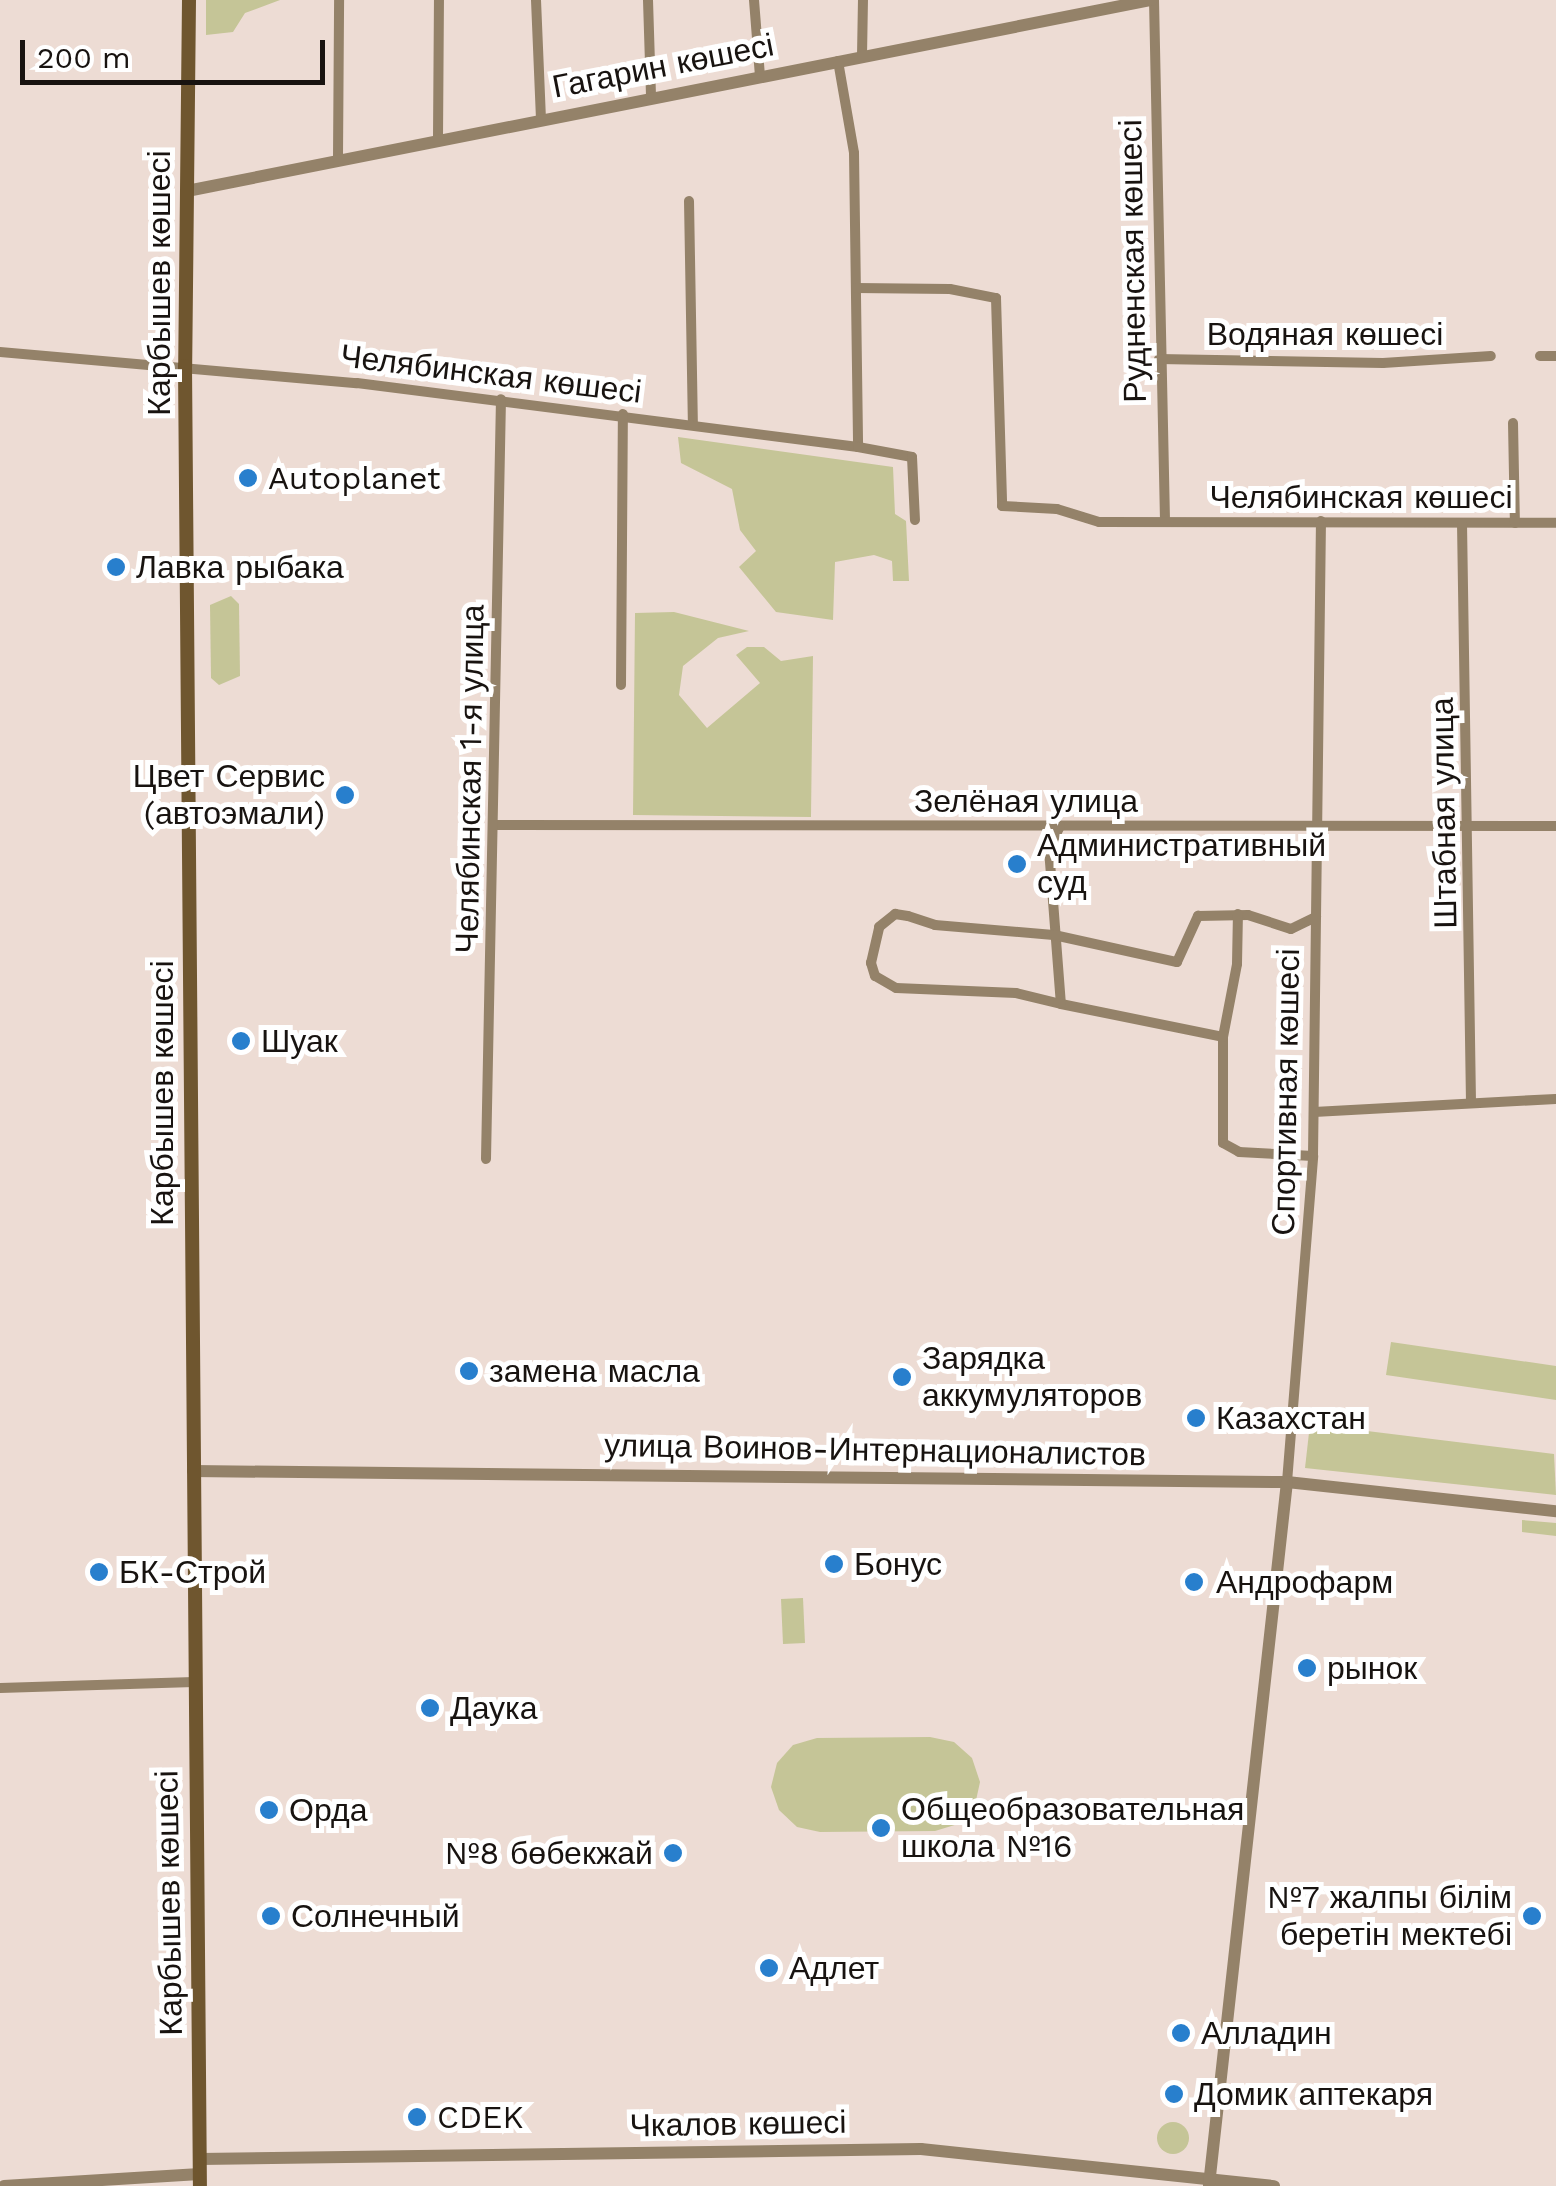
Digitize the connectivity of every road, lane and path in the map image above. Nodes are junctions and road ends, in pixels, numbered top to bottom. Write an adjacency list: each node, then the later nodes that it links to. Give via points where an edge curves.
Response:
1 (189, 0): 16 (main road, Карбышев көшесі)
2 (339, 0): 15 (street)
3 (439, 0): 14 (street)
4 (536, 0): 13 (street)
5 (648, 0): 12 (street)
6 (754, 0): 11 (street)
7 (863, 0): 9 (street)
8 (1153, 0): 9 (street, Гагарин көшесі); 23 (street, Рудненская көшесі)
9 (862, 56): 10 (street, Гагарин көшесі)
10 (838, 61): 11 (street, Гагарин көшесі); 18 (street, via 854,153)
11 (760, 76): 12 (street, Гагарин көшесі)
12 (651, 97): 13 (street, Гагарин көшесі)
13 (541, 118): 14 (street, Гагарин көшесі)
14 (438, 138): 15 (street, Гагарин көшесі)
15 (338, 157): 16 (street, Гагарин көшесі)
16 (187, 190): 24 (main road, Карбышев көшесі)
17 (688, 201): 28 (street)
18 (856, 288): 29 (street); 31 (street, Челябинская көшесі, via 950,289 996,298 1002,506 1057,508 1099,522)
19 (0, 352): 24 (street, Челябинская көшесі)
20 (1491, 356): 23 (street, Водяная көшесі, via 1383,364)
21 (1540, 356): 22 (street)
22 (1556, 356)
23 (1159, 359): 31 (street, Рудненская көшесі)
24 (185, 366): 25 (street, Челябинская көшесі); 52 (main road, Карбышев көшесі)
25 (502, 399): 26 (street, Челябинская көшесі); 37 (street, Челябинская 1-я улица)
26 (622, 414): 28 (street, Челябинская көшесі); 36 (street)
27 (1513, 422): 34 (street)
28 (693, 424): 29 (street, Челябинская көшесі)
29 (858, 447): 30 (street, Челябинская көшесі, via 912,457)
30 (915, 520)
31 (1165, 520): 32 (street, Челябинская көшесі)
32 (1321, 522): 33 (street, Челябинская көшесі); 38 (street, Спортивная көшесі)
33 (1462, 522): 34 (street, Челябинская көшесі); 40 (street, Штабная улица)
34 (1515, 523): 35 (street, Челябинская көшесі)
35 (1556, 524)
36 (621, 685)
37 (496, 825): 39 (street, Зелёная улица); 51 (street, Челябинская 1-я улица)
38 (1317, 825): 39 (street, Зелёная улица); 40 (street, Зелёная улица); 43 (street, Спортивная көшесі)
39 (1060, 826): 44 (street, via 1049,848)
40 (1471, 826): 41 (street, Зелёная улица); 48 (street, Штабная улица)
41 (1556, 826)
42 (1238, 914): 43 (street, via 1292,929); 44 (street, via 1198,916 1176,962); 46 (street, via 1237,964)
43 (1316, 917): 49 (street, Спортивная көшесі)
44 (1054, 935): 45 (street); 45 (street, via 934,925 895,914 879,927 871,963 875,976 896,988 1016,993)
45 (1061, 1004): 46 (street)
46 (1223, 1037): 50 (street, via 1223,1143 1239,1152)
47 (1556, 1099): 48 (street)
48 (1471, 1104): 49 (street)
49 (1314, 1112): 50 (street, Спортивная көшесі)
50 (1313, 1156): 53 (street, Спортивная көшесі)
51 (486, 1159)
52 (192, 1470): 53 (street, улица Воинов-Интернационалистов); 55 (main road, Карбышев көшесі)
53 (1287, 1482): 54 (street, улица Воинов-Интернационалистов); 58 (street)
54 (1556, 1511)
55 (194, 1682): 56 (street); 57 (main road, Карбышев көшесі)
56 (0, 1688)
57 (200, 2173): 58 (street, Чкалов көшесі, via 921,2149); 59 (street, Чкалов көшесі)
58 (1210, 2182): 60 (street, Чкалов көшесі)
59 (4, 2186)
60 (1274, 2186)

